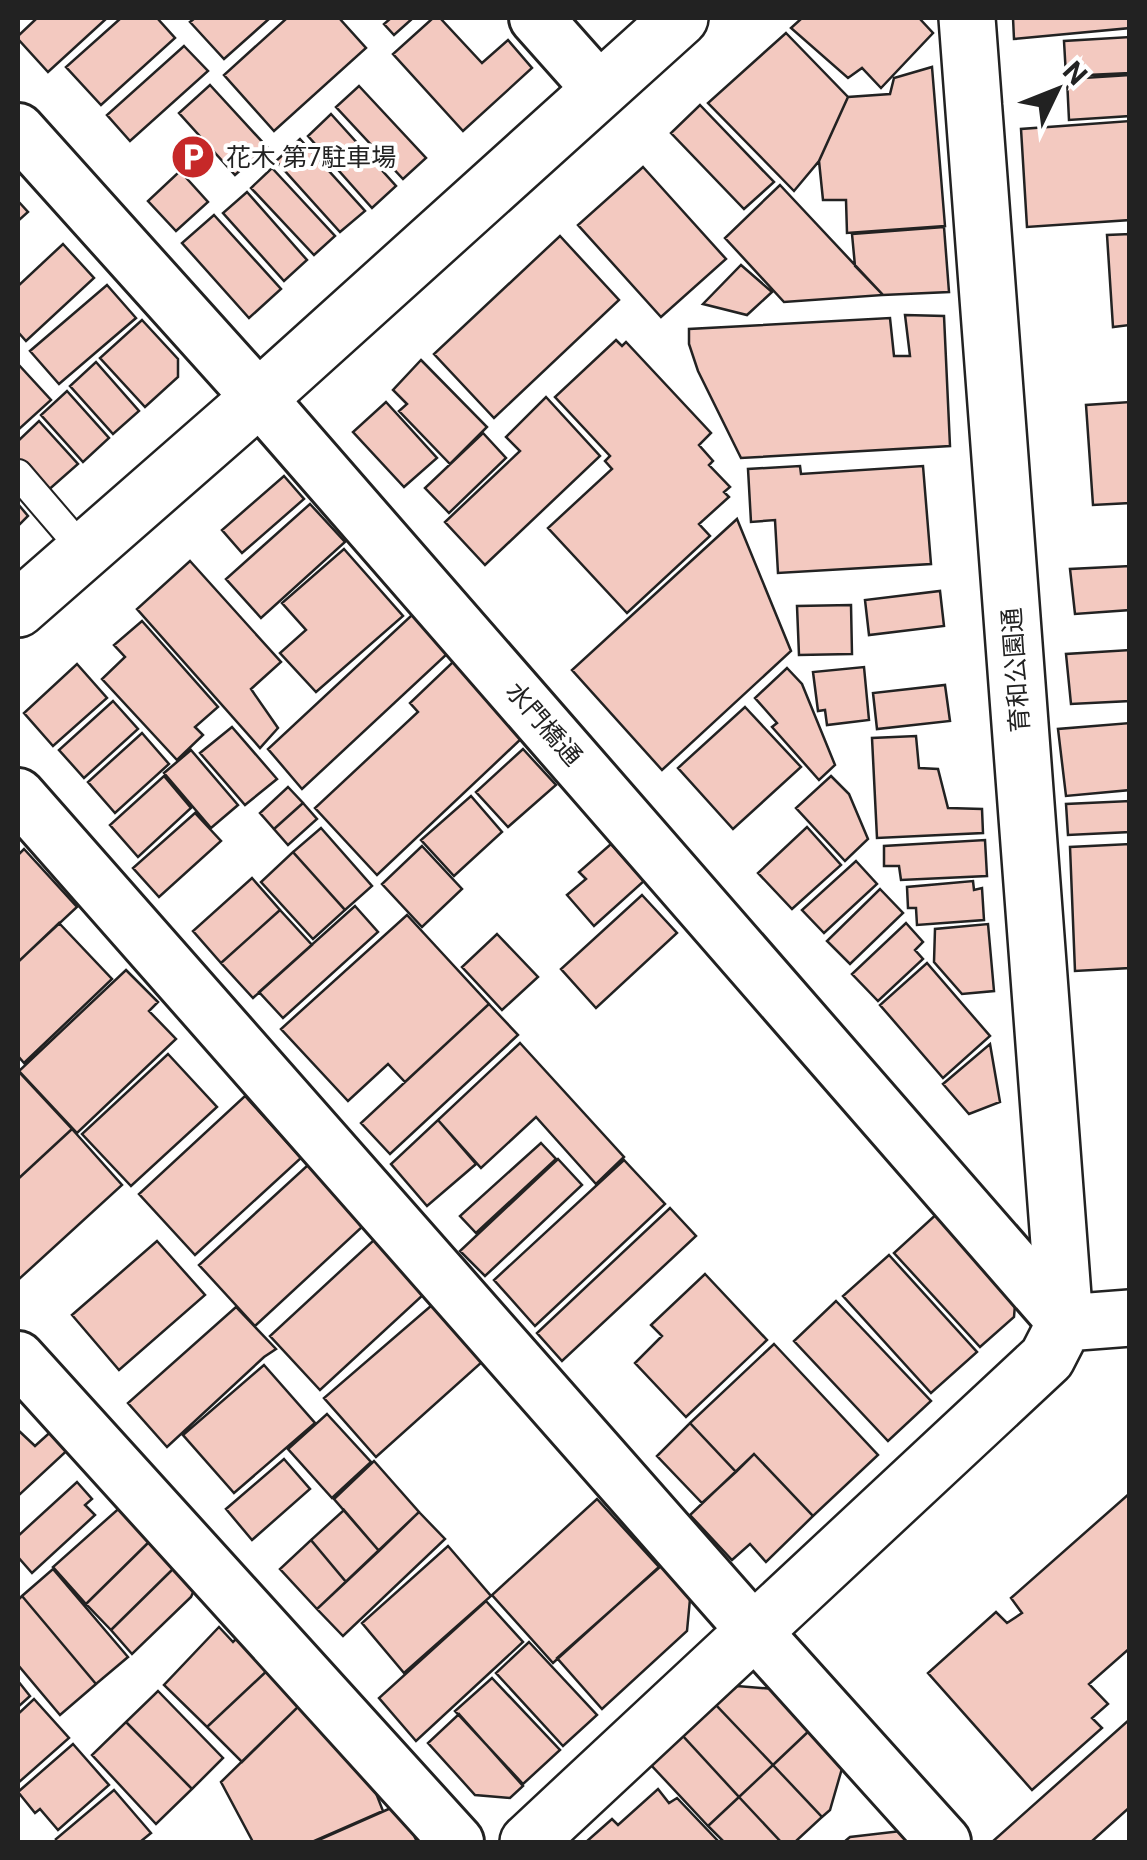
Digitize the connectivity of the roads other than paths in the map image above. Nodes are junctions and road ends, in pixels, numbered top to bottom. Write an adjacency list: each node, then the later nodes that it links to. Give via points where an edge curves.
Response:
1 (536, 18): 4 (street)
2 (680, 18): 4 (street)
3 (966, 18): 12 (street, 育和公園通)
4 (600, 90): 6 (street)
5 (18, 130): 6 (street, 水門橋通)
6 (260, 398): 8 (street); 12 (street, 水門橋通)
7 (18, 474): 8 (lane)
8 (84, 551): 9 (street)
9 (18, 609)
10 (18, 795): 14 (street)
11 (1130, 1318): 12 (street)
12 (1065, 1323): 14 (street, via 1046,1358)
13 (18, 1358): 15 (street)
14 (754, 1632): 16 (street); 17 (street)
15 (457, 1842)
16 (528, 1842)
17 (944, 1842)

